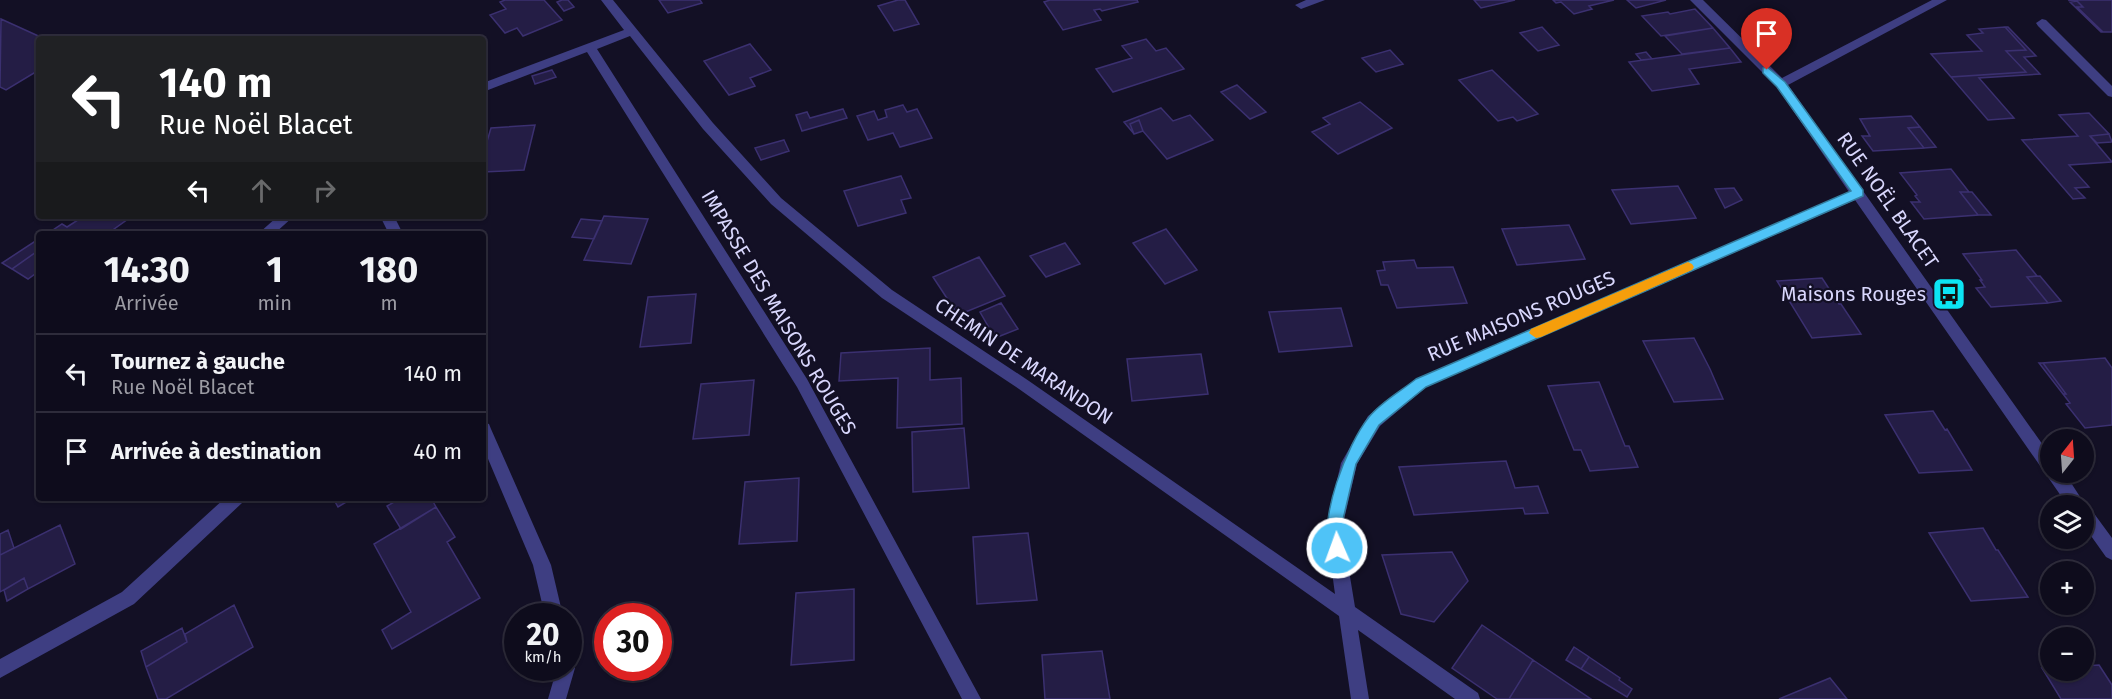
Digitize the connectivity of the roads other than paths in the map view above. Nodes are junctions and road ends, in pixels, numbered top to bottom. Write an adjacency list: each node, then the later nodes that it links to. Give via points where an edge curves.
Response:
1 (607, 0): 7 (street, CHEMIN DE MARANDON)
2 (1319, 0): 5 (street)
3 (1696, 0): 9 (street, RUE NOËL BLACET)
4 (1941, 0): 9 (street)
5 (1301, 5)
6 (2042, 23): 11 (street)
7 (632, 31): 8 (street); 21 (street, CHEMIN DE MARANDON, via 708,126 776,201 887,294)
8 (590, 47): 10 (street); 25 (street, IMPASSE DES MAISONS ROUGES, via 802,383)
9 (1781, 84): 12 (street, RUE NOËL BLACET)
10 (486, 87)
11 (2112, 93)
12 (1859, 193): 16 (street, RUE NOËL BLACET); 21 (street, RUE MAISONS ROUGES, via 1413,389 1374,421 1349,463 1334,528)
13 (283, 219): 14 (street)
14 (269, 231)
15 (486, 436): 20 (street, via 542,565)
16 (2040, 454)
17 (233, 501): 22 (street, via 128,598)
18 (2094, 527): 19 (street)
19 (2112, 552)
20 (551, 603)
21 (1347, 610): 26 (street, RUE MAISONS ROUGES); 27 (street, CHEMIN DE MARANDON)
22 (0, 669)
23 (562, 681): 24 (street)
24 (557, 699)
25 (972, 699)
26 (1360, 699)
27 (1470, 699)

